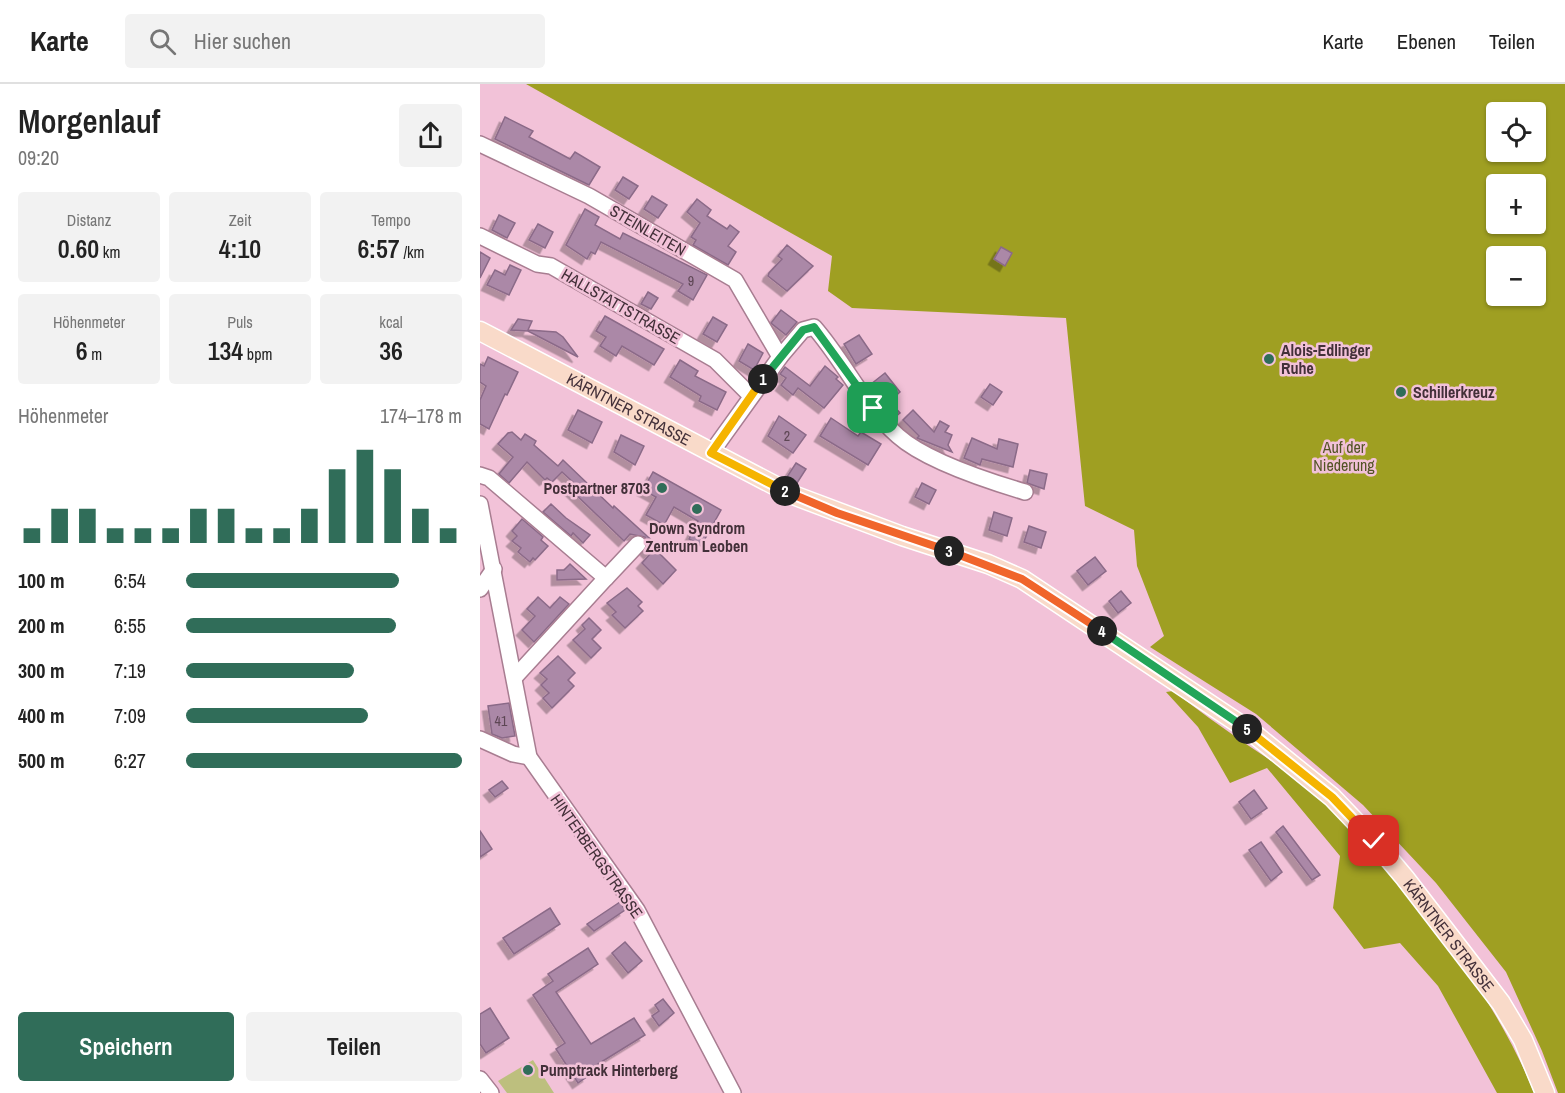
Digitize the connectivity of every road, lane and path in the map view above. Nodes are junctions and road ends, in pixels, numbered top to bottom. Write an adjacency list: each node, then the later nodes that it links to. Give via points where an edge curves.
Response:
1 (480, 144): 4 (street, STEINLEITEN, via 589,196 735,280)
2 (480, 236): 5 (street, HALLSTATTSTRASSE, via 537,264 551,266 715,360)
3 (480, 331): 6 (main road, KÄRNTNER STRASSE)
4 (780, 357): 5 (street); 8 (street, via 803,330 814,327 898,436 920,452)
5 (751, 396): 6 (street)
6 (711, 453): 20 (main road, KÄRNTNER STRASSE, via 803,499 1022,579 1285,757 1332,797 1374,841 1453,939 1501,1003 1523,1040)
7 (480, 475): 12 (street, via 489,478)
8 (1025, 492)
9 (480, 504): 11 (street, HINTERBERGSTRASSE)
10 (638, 544): 12 (street)
11 (494, 569): 13 (street); 14 (street, HINTERBERGSTRASSE)
12 (606, 578): 14 (street)
13 (480, 589)
14 (515, 677): 16 (street, HINTERBERGSTRASSE)
15 (480, 739): 16 (street)
16 (529, 757): 19 (street, HINTERBERGSTRASSE, via 637,910)
17 (480, 1079): 18 (street)
18 (491, 1093)
19 (733, 1093)
20 (1545, 1093)

